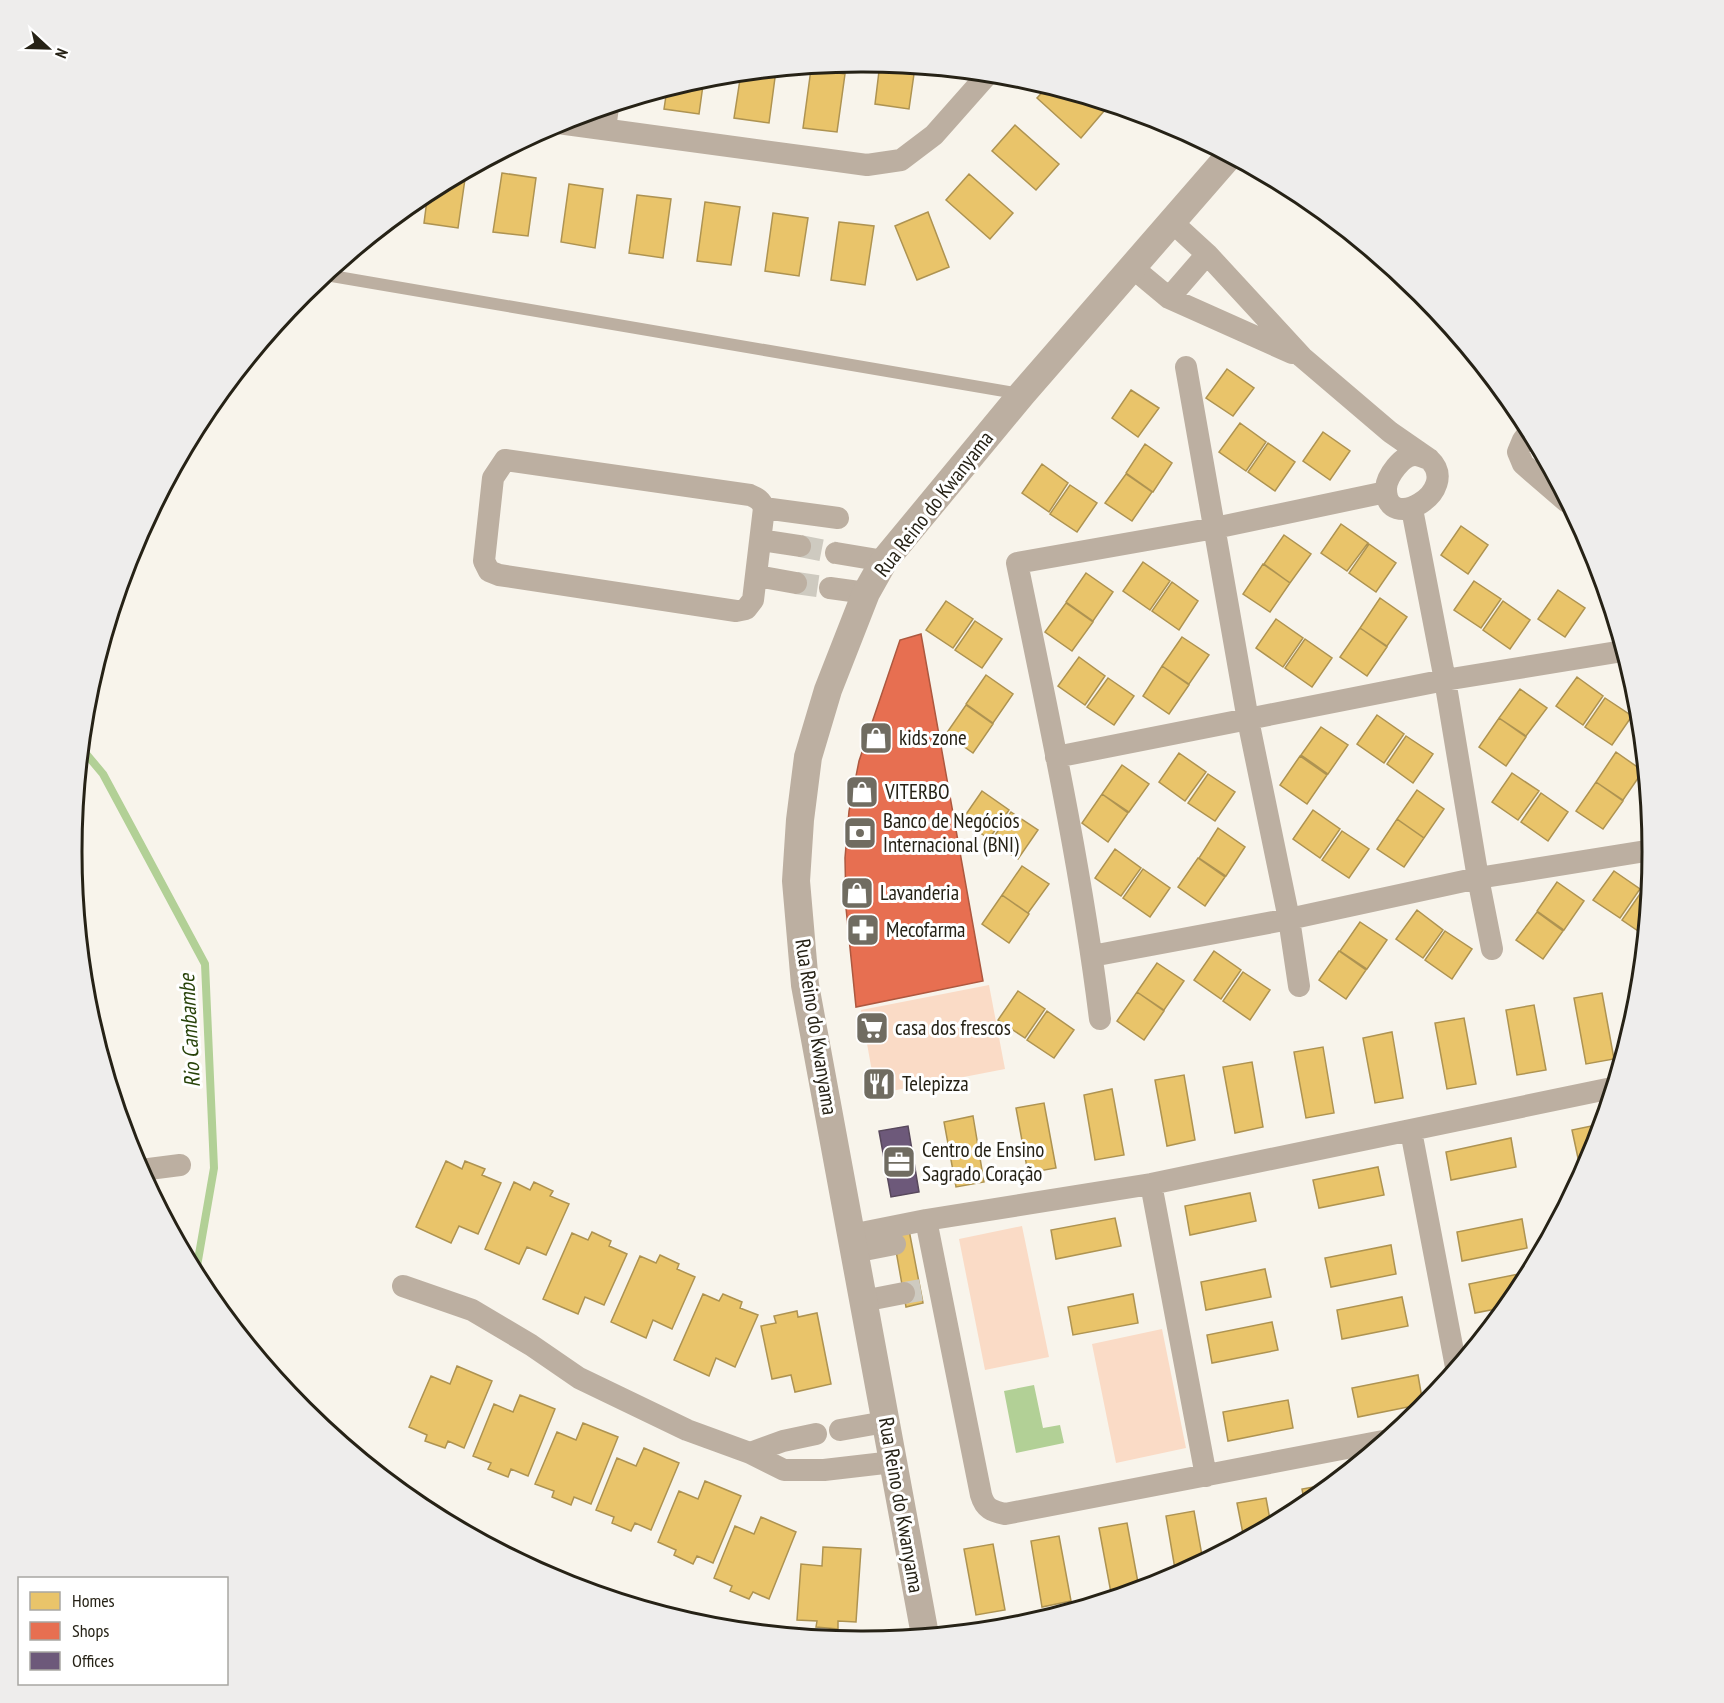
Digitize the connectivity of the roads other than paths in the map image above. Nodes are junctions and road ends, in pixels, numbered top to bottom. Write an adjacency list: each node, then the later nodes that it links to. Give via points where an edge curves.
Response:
1 (981, 82): 4 (street, via 934,135 901,160 867,165)
2 (607, 115): 4 (street)
3 (578, 126): 4 (street)
4 (605, 129)
5 (1224, 161): 6 (street, Rua Reino do Kwanyama)
6 (1172, 222): 7 (street); 8 (street, Rua Reino do Kwanyama)
7 (1207, 254): 10 (street); 11 (street)
8 (1133, 268): 10 (street); 13 (street, Rua Reino do Kwanyama)
9 (336, 277): 13 (lane)
10 (1169, 298): 11 (street)
11 (1302, 357): 14 (street)
12 (1186, 367): 23 (street)
13 (1022, 394): 27 (street, Rua Reino do Kwanyama)
14 (1390, 432): 16 (street); 17 (street)
15 (1523, 439): 18 (street, via 1518,452 1523,464)
16 (1429, 459): 17 (street, via 1416,455); 21 (street, via 1437,482 1424,501)
17 (1399, 464): 19 (street, via 1386,484)
18 (1551, 489)
19 (1386, 492): 21 (street, via 1398,508); 23 (street)
20 (764, 508): 22 (street); 24 (street); 28 (street, via 762,502 750,495 505,460 493,478 484,561 494,573 736,611 746,609 753,600)
21 (1412, 509): 33 (street)
22 (838, 518)
23 (1215, 528): 34 (street); 35 (street, via 1017,563)
24 (761, 540): 25 (street); 28 (street)
25 (800, 546)
26 (836, 553): 27 (street)
27 (884, 561): 31 (street, Rua Reino do Kwanyama)
28 (757, 576): 29 (street)
29 (796, 583)
30 (830, 588): 31 (street)
31 (866, 593): 49 (street, Rua Reino do Kwanyama, via 828,690 808,757 796,881 805,985)
32 (1616, 652): 33 (street)
33 (1445, 680): 34 (street); 37 (street)
34 (1248, 720): 35 (street); 38 (street)
35 (1056, 757): 40 (street)
36 (1642, 852): 37 (street)
37 (1478, 878): 38 (street); 39 (street)
38 (1289, 919): 40 (street); 41 (street)
39 (1492, 949)
40 (1092, 956): 42 (street)
41 (1299, 986)
42 (1100, 1019)
43 (1604, 1090): 44 (street)
44 (1411, 1131): 47 (street); 53 (street)
45 (180, 1165): 46 (street)
46 (151, 1169)
47 (1151, 1184): 48 (street); 60 (street)
48 (915, 1235): 49 (street); 49 (street); 51 (street)
49 (853, 1244): 52 (street, Rua Reino do Kwanyama)
50 (404, 1286): 58 (street, via 472,1310 579,1378 687,1430)
51 (921, 1290): 52 (street); 60 (street, via 981,1495 992,1511 1005,1514)
52 (863, 1301): 54 (street, Rua Reino do Kwanyama)
53 (1454, 1357)
54 (885, 1422): 55 (street); 59 (street, Rua Reino do Kwanyama)
55 (840, 1430)
56 (816, 1434): 58 (street)
57 (1369, 1444): 60 (street)
58 (750, 1453): 59 (street, via 784,1470)
59 (893, 1462): 61 (street, Rua Reino do Kwanyama)
60 (1206, 1476)
61 (924, 1628)

